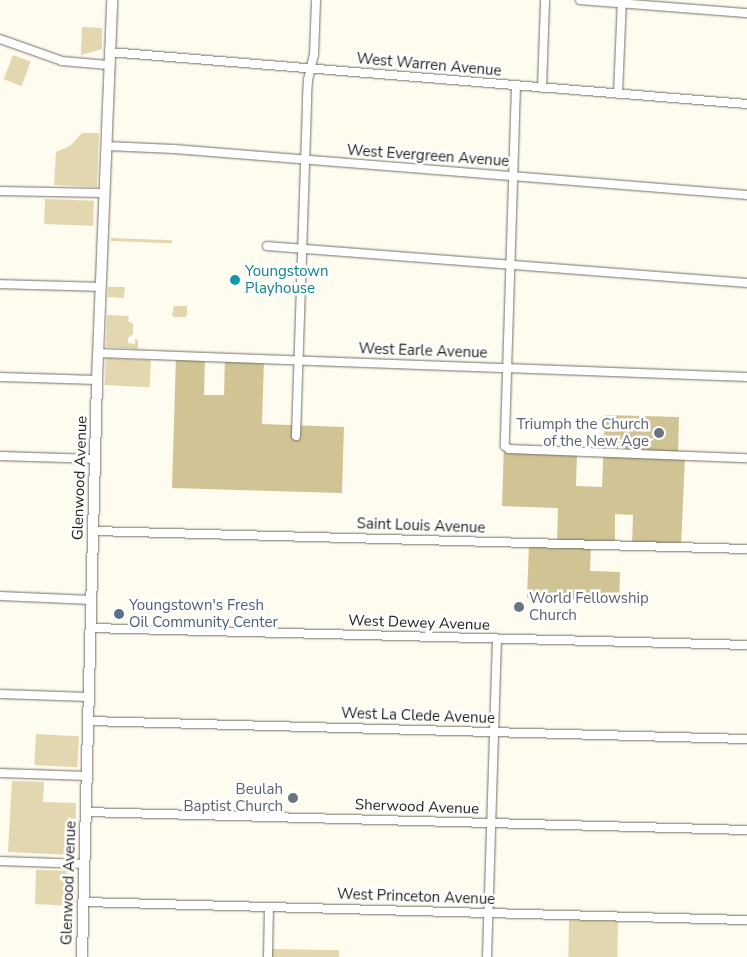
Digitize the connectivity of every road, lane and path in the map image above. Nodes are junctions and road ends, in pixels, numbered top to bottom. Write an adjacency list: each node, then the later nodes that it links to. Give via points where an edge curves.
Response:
1 (112, 0): 8 (main road, Glenwood Avenue)
2 (316, 0): 10 (street)
3 (545, 0): 12 (street)
4 (580, 0): 5 (street)
5 (621, 2): 6 (street); 13 (street)
6 (747, 13)
7 (0, 39): 9 (street, via 62,62)
8 (109, 52): 9 (main road, Glenwood Avenue); 10 (street, West Warren Avenue)
9 (108, 65): 15 (main road, Glenwood Avenue)
10 (311, 69): 11 (street, West Warren Avenue); 16 (street)
11 (516, 86): 12 (street, West Warren Avenue); 17 (street)
12 (542, 88): 13 (street, West Warren Avenue)
13 (618, 94): 14 (street, West Warren Avenue)
14 (747, 104)
15 (106, 146): 16 (street, West Evergreen Avenue); 19 (main road, Glenwood Avenue)
16 (305, 160): 17 (street, West Evergreen Avenue); 22 (street)
17 (513, 176): 20 (street, West Evergreen Avenue); 23 (street)
18 (0, 191): 19 (street)
19 (103, 194): 26 (main road, Glenwood Avenue)
20 (747, 194)
21 (267, 246): 22 (street)
22 (303, 248): 23 (street); 28 (street)
23 (510, 265): 25 (street); 29 (street)
24 (0, 284): 26 (street)
25 (747, 284)
26 (100, 287): 27 (main road, Glenwood Avenue)
27 (98, 353): 28 (street, West Earle Avenue); 32 (main road, Glenwood Avenue)
28 (299, 360): 29 (street, West Earle Avenue); 33 (street)
29 (506, 368): 31 (street, West Earle Avenue); 35 (street, via 505,446 509,449)
30 (0, 377): 32 (street)
31 (747, 377)
32 (97, 380): 36 (main road, Glenwood Avenue)
33 (296, 436)
34 (0, 456): 36 (street)
35 (747, 458)
36 (96, 459): 37 (main road, Glenwood Avenue)
37 (94, 531): 38 (street, Saint Louis Avenue); 40 (main road, Glenwood Avenue)
38 (747, 549)
39 (0, 596): 40 (street)
40 (91, 600): 41 (main road, Glenwood Avenue)
41 (91, 628): 42 (street, West Dewey Avenue); 45 (main road, Glenwood Avenue)
42 (497, 638): 43 (street, West Dewey Avenue); 47 (street)
43 (747, 645)
44 (0, 694): 45 (street)
45 (89, 697): 46 (main road, Glenwood Avenue)
46 (89, 720): 47 (street, West La Clede Avenue); 50 (main road, Glenwood Avenue)
47 (494, 732): 48 (street, West La Clede Avenue); 52 (street)
48 (747, 739)
49 (0, 773): 50 (street)
50 (87, 776): 51 (main road, Glenwood Avenue)
51 (86, 812): 52 (street, Sherwood Avenue); 55 (main road, Glenwood Avenue)
52 (491, 823): 53 (street, Sherwood Avenue); 58 (street)
53 (747, 830)
54 (0, 861): 55 (street)
55 (85, 864): 56 (main road, Glenwood Avenue)
56 (84, 902): 57 (street, West Princeton Avenue); 60 (main road, Glenwood Avenue)
57 (270, 907): 58 (street, West Princeton Avenue); 61 (street)
58 (488, 913): 59 (street, West Princeton Avenue); 62 (street)
59 (747, 920)
60 (82, 957)
61 (268, 957)
62 (487, 957)

